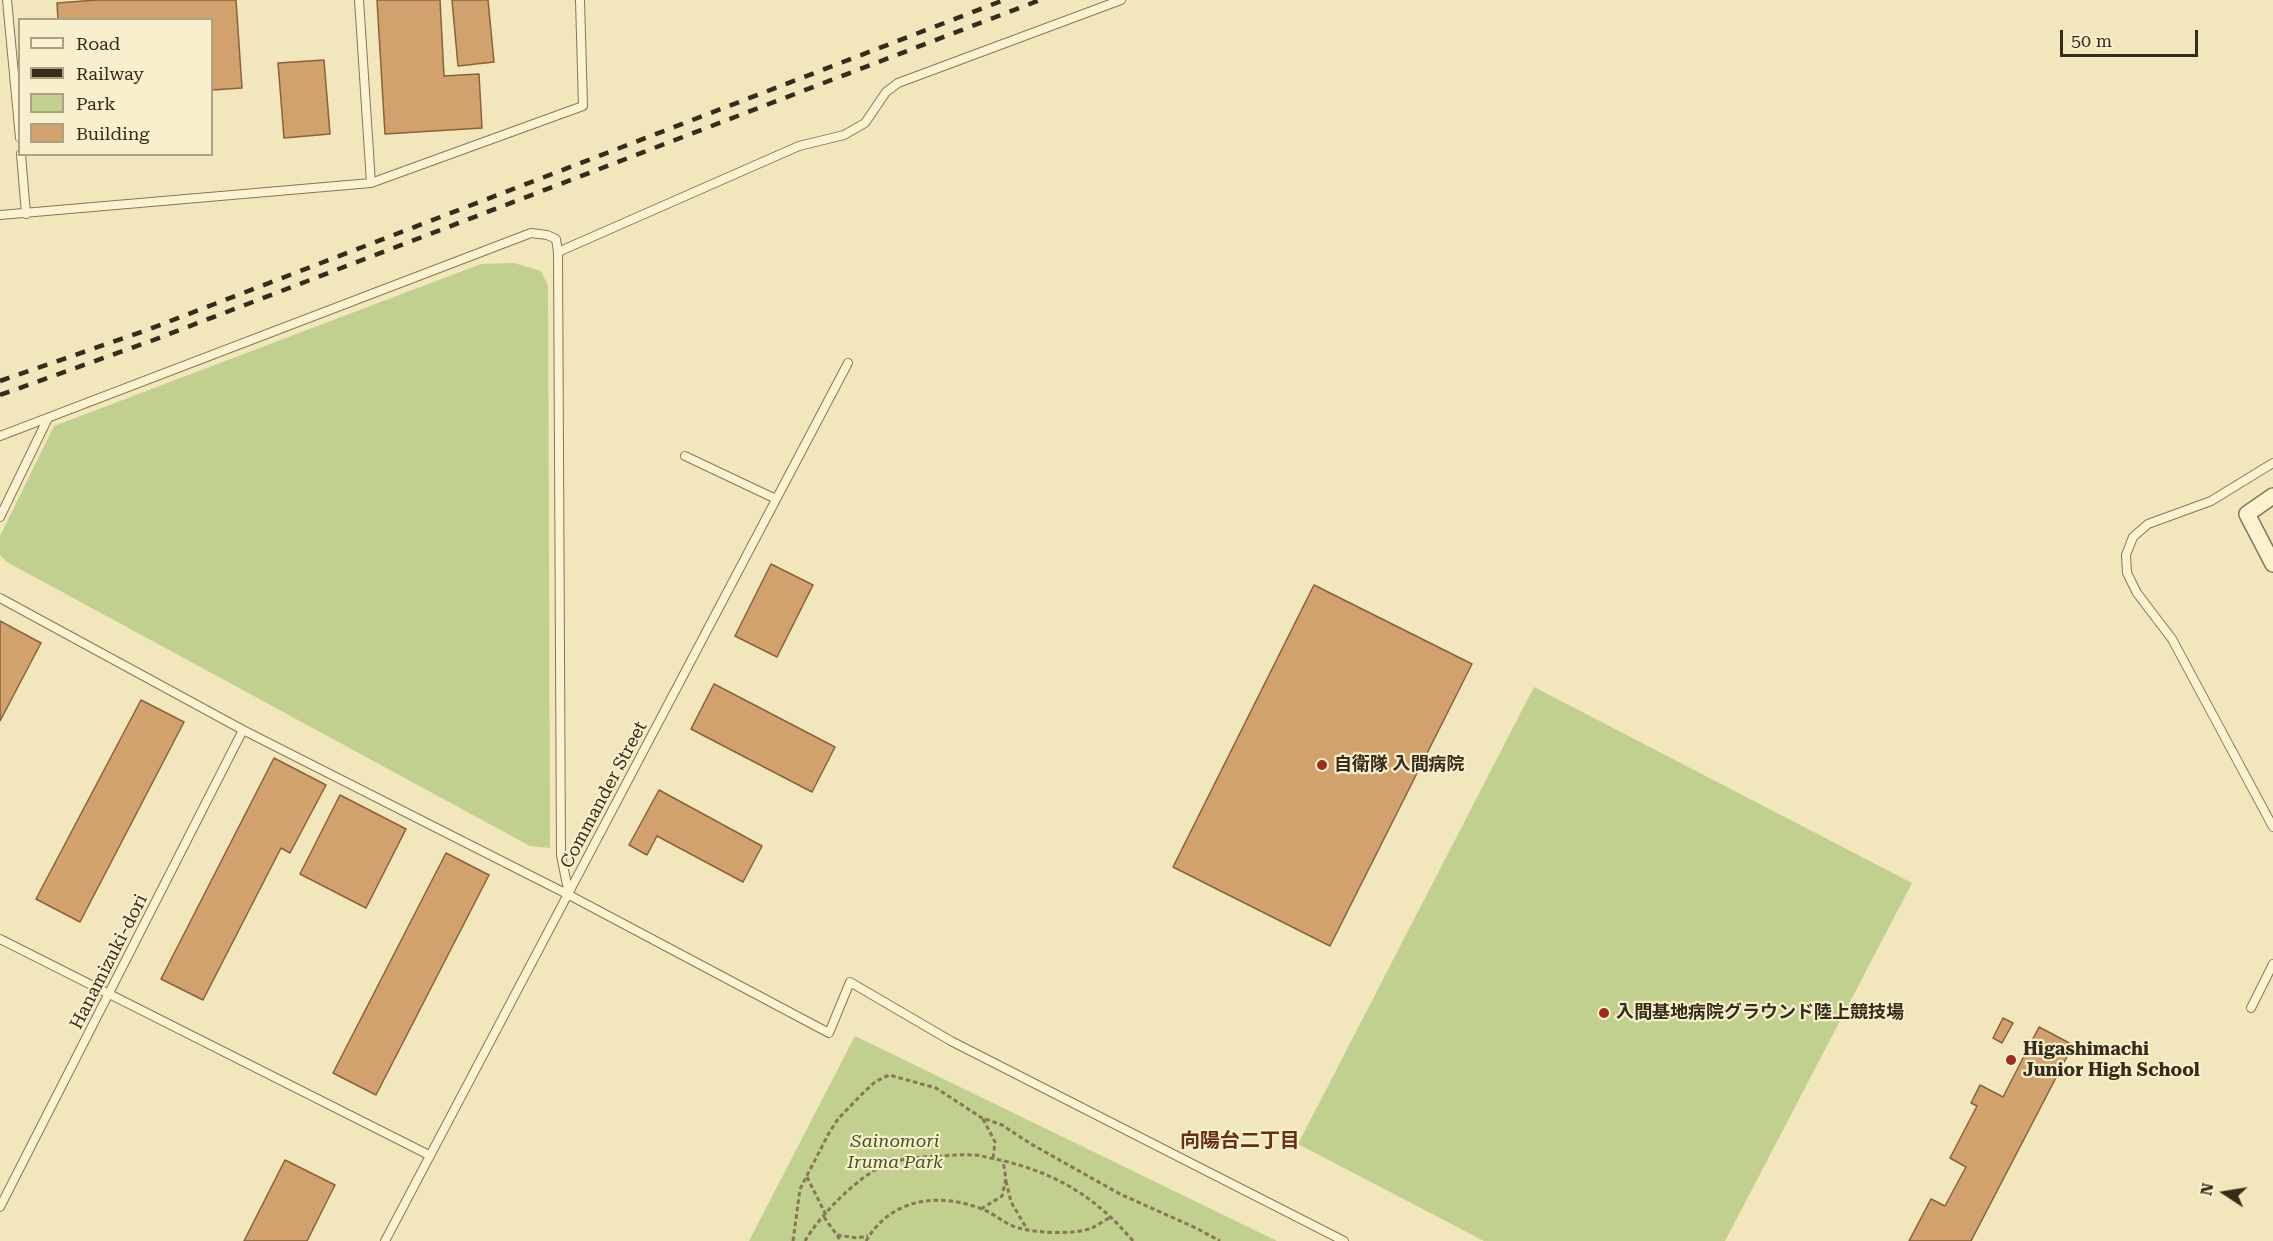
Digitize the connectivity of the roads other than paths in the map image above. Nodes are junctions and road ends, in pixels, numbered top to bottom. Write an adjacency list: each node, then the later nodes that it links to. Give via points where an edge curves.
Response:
1 (7, 0): 5 (lane)
2 (359, 0): 7 (lane)
3 (580, 0): 7 (lane, via 583,106)
4 (1121, 0): 10 (lane, via 898,83 886,92 865,123 844,135 799,146)
5 (18, 117)
6 (21, 156): 8 (lane)
7 (371, 183): 8 (lane)
8 (26, 214): 9 (lane)
9 (0, 215)
10 (558, 252): 12 (lane, via 556,239 531,233); 23 (lane, via 561,855)
11 (848, 363): 17 (lane, Commander Street)
12 (48, 418): 13 (lane); 18 (lane)
13 (0, 436)
14 (685, 456): 17 (lane)
15 (2273, 463): 22 (lane, via 2211,501 2148,524 2133,537 2126,555 2127,573 2137,593 2172,639)
16 (2273, 496): 19 (street, via 2247,514)
17 (776, 499): 23 (lane, Commander Street)
18 (0, 517)
19 (2273, 564)
20 (0, 598): 21 (lane)
21 (243, 730): 23 (lane); 26 (lane, Hanamizuki-dori)
22 (2273, 827)
23 (569, 895): 28 (lane, Commander Street); 31 (lane, via 829,1033 850,982 951,1041)
24 (0, 939): 26 (lane)
25 (2273, 964): 27 (lane)
26 (109, 994): 28 (lane); 29 (lane, Hanamizuki-dori)
27 (2251, 1008)
28 (429, 1155): 30 (lane, Commander Street)
29 (0, 1207)
30 (385, 1241)
31 (1344, 1241)

